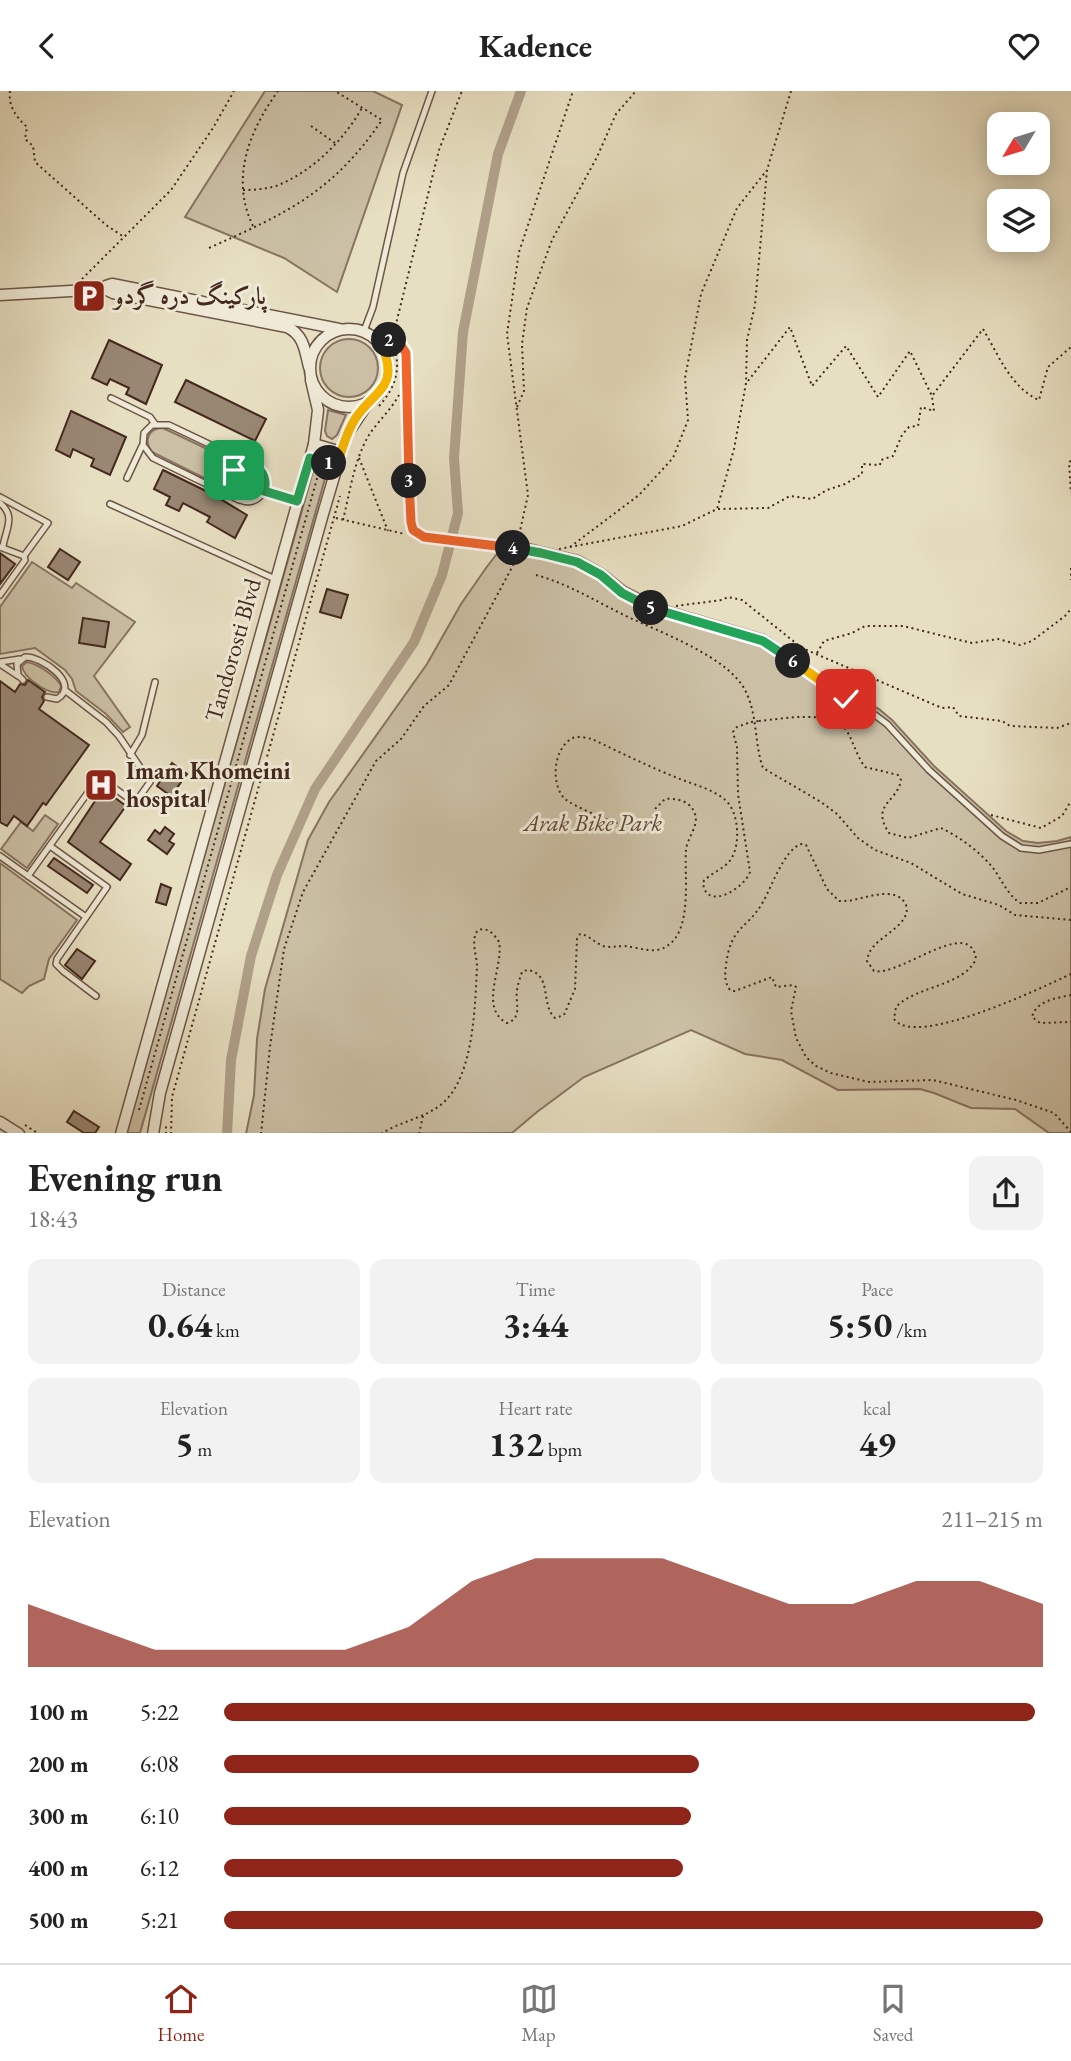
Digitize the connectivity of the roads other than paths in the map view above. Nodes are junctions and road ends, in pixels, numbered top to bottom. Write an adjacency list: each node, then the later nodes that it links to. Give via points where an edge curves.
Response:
1 (432, 91): 5 (lane, via 403,173)
2 (0, 295): 3 (street, via 106,289 112,283)
3 (287, 323): 4 (street); 7 (street, via 303,341)
4 (339, 329): 5 (street); 7 (street, via 318,343)
5 (364, 331): 6 (street)
6 (383, 348): 10 (street, via 388,372); 33 (lane, via 392,339 398,340 406,353 413,530 424,537 577,562 654,609 763,641 887,724 929,770 1002,836 1021,848)
7 (309, 367): 8 (street)
8 (311, 380): 10 (street, via 334,405); 12 (street, Tandorosti Blvd, via 318,410)
9 (111, 398): 11 (lane)
10 (373, 405): 14 (street, Tandorosti Blvd, via 351,427)
11 (155, 424): 13 (lane, via 144,433); 15 (lane, via 169,425)
12 (314, 444): 14 (street); 20 (street, Tandorosti Blvd)
13 (143, 445): 16 (lane); 19 (lane, via 153,458)
14 (341, 452): 42 (street, Tandorosti Blvd)
15 (255, 466): 17 (lane, via 265,480); 19 (lane, via 238,467 230,475 229,487)
16 (127, 478)
17 (264, 491): 19 (lane, via 256,500); 20 (lane)
18 (0, 497): 24 (lane, via 48,523)
19 (239, 500)
20 (297, 501): 25 (street, Tandorosti Blvd)
21 (0, 503): 23 (lane, via 10,514)
22 (110, 504): 25 (lane)
23 (1, 546): 24 (lane)
24 (24, 556): 26 (lane)
25 (275, 579): 41 (street, Tandorosti Blvd)
26 (0, 595)
27 (20, 659): 28 (lane); 28 (lane, via 16,669 22,679); 30 (lane, via 35,658 62,677)
28 (0, 663)
29 (155, 682): 32 (lane, via 142,735)
30 (66, 691): 31 (lane, via 57,699); 32 (lane, via 106,722)
31 (47, 697)
32 (130, 755): 34 (lane, via 150,782 135,803 99,777)
33 (1071, 844)
34 (50, 846): 36 (lane); 37 (lane, via 107,887)
35 (0, 856): 36 (lane)
36 (28, 876): 37 (lane)
37 (86, 917): 38 (lane, via 56,964)
38 (96, 996)
39 (0, 1122): 40 (street)
40 (19, 1133)
41 (121, 1133)
42 (153, 1133)

